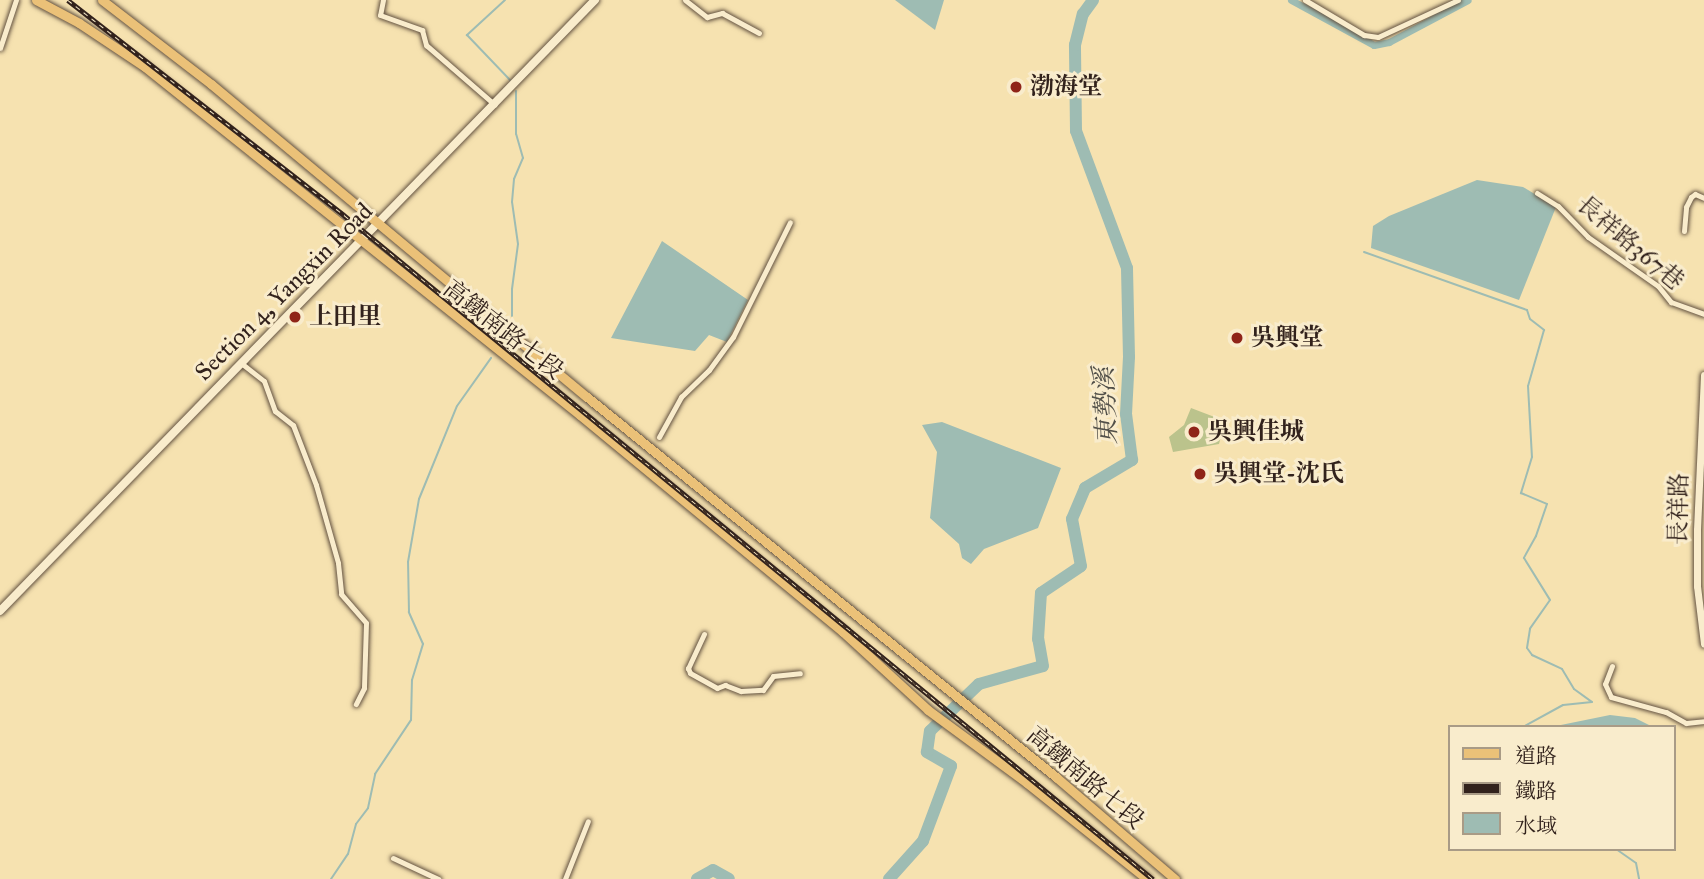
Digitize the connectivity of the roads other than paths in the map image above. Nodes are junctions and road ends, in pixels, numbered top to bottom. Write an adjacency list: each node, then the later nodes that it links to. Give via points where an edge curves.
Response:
1 (16, 0): 10 (street)
2 (36, 0): 17 (main road, 高鐵南路七段, via 145,67)
3 (102, 0): 15 (main road, 高鐵南路七段)
4 (383, 0): 11 (street, via 380,15 422,30 426,45)
5 (595, 0): 11 (main road, Section 4, Yangxin Road)
6 (685, 0): 9 (street, via 707,17 722,13)
7 (1305, 0): 8 (street, via 1364,35 1378,37)
8 (1458, 0)
9 (759, 33)
10 (0, 46)
11 (495, 105): 15 (main road, Section 4, Yangxin Road)
12 (1537, 193): 18 (street, 長祥路367巷, via 1558,206 1588,237 1657,286 1671,302)
13 (1704, 198): 16 (street, via 1691,197)
14 (790, 222): 21 (street, via 733,337 681,397)
15 (379, 223): 17 (main road, Section 4, Yangxin Road); 26 (main road, 高鐵南路七段)
16 (1684, 231)
17 (361, 242): 19 (main road, Section 4, Yangxin Road); 35 (main road, 高鐵南路七段, via 580,415 947,726)
18 (1704, 314)
19 (241, 363): 22 (main road, Section 4, Yangxin Road); 29 (street, via 264,381 275,411 293,425 316,485 338,563 341,594 366,623 364,688)
20 (1704, 375): 24 (street, 長祥路, via 1697,530)
21 (659, 437)
22 (0, 611)
23 (704, 634): 28 (street, via 688,668 717,688 763,690 773,676)
24 (1704, 644)
25 (923, 656): 26 (street)
26 (917, 665): 36 (main road, 高鐵南路七段)
27 (1612, 666): 30 (street, via 1605,677 1611,697 1666,712 1686,723)
28 (800, 673)
29 (356, 704)
30 (1704, 720)
31 (588, 821): 34 (street)
32 (393, 858): 33 (street)
33 (439, 879)
34 (565, 879)
35 (1147, 879)
36 (1175, 879)

